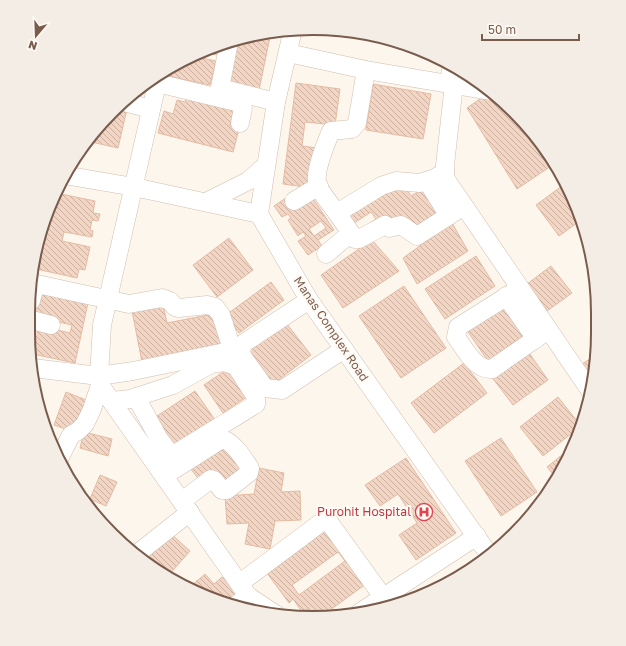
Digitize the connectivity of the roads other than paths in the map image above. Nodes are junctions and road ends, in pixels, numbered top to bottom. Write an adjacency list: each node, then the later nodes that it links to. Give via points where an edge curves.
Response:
1 (292, 36): 3 (street)
2 (228, 49): 12 (street, via 220,88)
3 (288, 53): 5 (street); 12 (street)
4 (452, 72): 8 (street)
5 (359, 79): 8 (street); 20 (street, via 357,123 352,129 330,131 318,171)
6 (162, 80): 14 (street, via 240,104 243,108)
7 (157, 83): 13 (street)
8 (452, 84): 9 (street); 16 (street)
9 (477, 89)
10 (130, 104): 13 (street)
11 (251, 104): 12 (street)
12 (276, 105): 15 (street)
13 (151, 109): 19 (street)
14 (240, 123)
15 (266, 165): 22 (street, via 248,181); 25 (street)
16 (445, 172): 18 (street); 23 (street)
17 (71, 176): 19 (street)
18 (427, 181): 23 (street); 24 (street, via 396,181 382,186)
19 (134, 186): 22 (street); 30 (street)
20 (319, 186): 21 (street); 24 (street)
21 (294, 201)
22 (206, 202): 25 (street)
23 (456, 211): 26 (street, via 417,236 402,225 389,228 385,225 359,239 355,239); 31 (street)
24 (337, 213): 26 (street)
25 (258, 214): 32 (street, Manas Complex Road)
26 (351, 233): 27 (street)
27 (326, 254)
28 (38, 274): 30 (street)
29 (37, 284): 30 (street)
30 (108, 292): 40 (street, via 102,325); 40 (street, via 130,304 162,298 179,308 215,307 221,315 231,346 226,352)
31 (513, 292): 35 (street); 35 (street, via 458,327 456,337 479,366 492,369)
32 (309, 300): 36 (street, Manas Complex Road); 36 (street, via 244,343 240,350 242,356 265,388 282,390)
33 (35, 321): 34 (street)
34 (51, 325)
35 (542, 334): 41 (street)
36 (344, 349): 48 (street, Manas Complex Road)
37 (36, 356): 38 (street)
38 (71, 364)
39 (37, 369): 40 (street)
40 (100, 380): 43 (street); 44 (street, via 85,424 71,435)
41 (586, 386)
42 (136, 397): 43 (street); 45 (street); 45 (street, via 173,385 211,364 224,362 236,366 256,397 256,404)
43 (112, 401): 46 (street)
44 (62, 452)
45 (172, 455): 46 (street)
46 (161, 471): 47 (street); 47 (street, via 222,439 226,440 250,468 249,473 226,490 222,490 211,479)
47 (186, 506): 50 (street); 51 (street)
48 (477, 536): 49 (street, Manas Complex Road); 52 (street)
49 (486, 550)
50 (140, 551)
51 (241, 595): 53 (street, via 327,521); 54 (street)
52 (376, 604)
53 (372, 605)
54 (261, 606)

